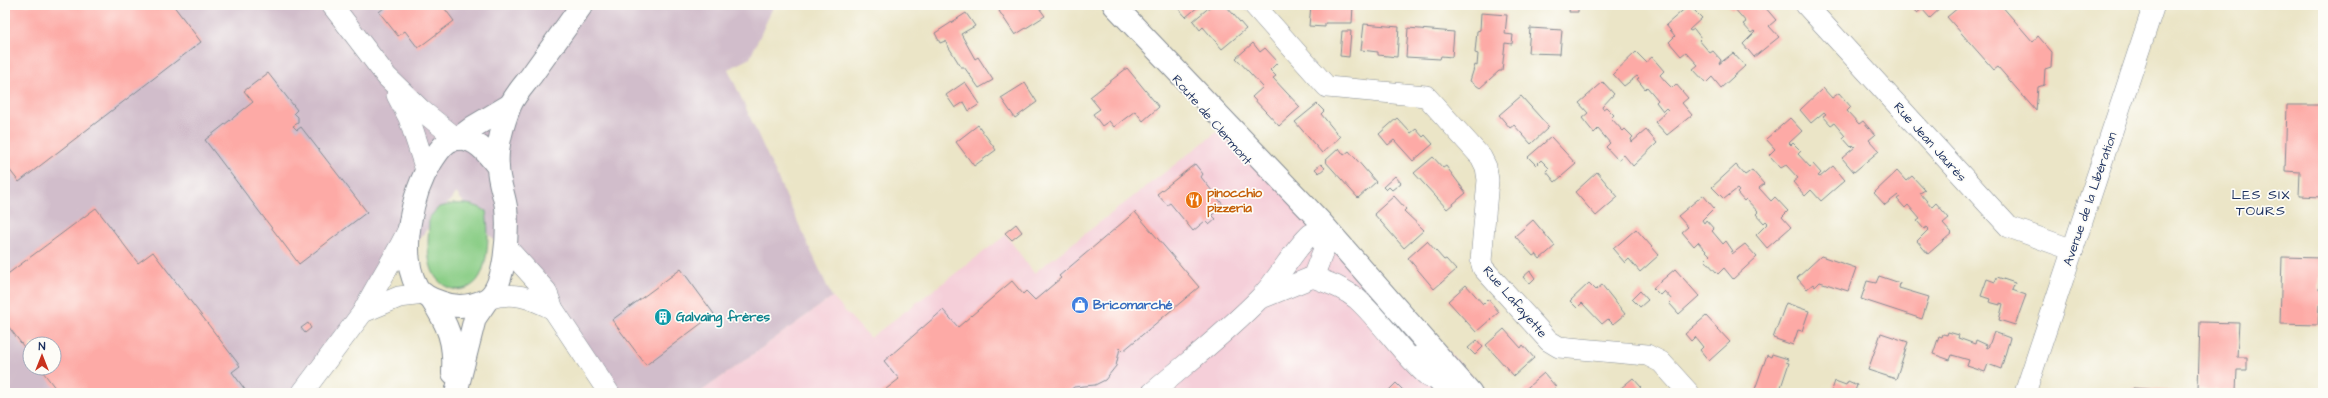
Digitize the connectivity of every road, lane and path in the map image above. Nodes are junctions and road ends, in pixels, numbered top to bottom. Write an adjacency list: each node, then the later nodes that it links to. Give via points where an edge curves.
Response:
1 (332, 5): 7 (street)
2 (582, 5): 8 (main road)
3 (1113, 5): 13 (main road, Route de Clermont)
4 (1254, 5): 28 (street, Rue Lafayette, via 1327,86 1426,96 1481,157 1488,180 1481,261 1483,268 1549,341 1559,347 1655,358)
5 (1806, 5): 15 (street, Rue Jean Jaurès, via 2008,227)
6 (2154, 5): 15 (street, Avenue de la Libération)
7 (387, 77): 9 (street, via 421,110); 11 (street, via 409,118)
8 (510, 105): 9 (main road); 10 (main road, via 502,132)
9 (457, 139): 10 (main road, via 471,141 484,149); 11 (main road, via 440,149)
10 (498, 167): 14 (main road, via 506,206)
11 (426, 170): 12 (main road, via 417,190)
12 (409, 228): 17 (main road, via 411,267 418,287); 21 (street, via 396,256 376,284)
13 (1322, 235): 16 (street); 19 (street, via 1304,241); 26 (main road, Route de Clermont); 27 (main road, Route de Clermont)
14 (506, 247): 18 (main road, via 504,266); 20 (street, via 546,291)
15 (2073, 250): 29 (street, Avenue de la Libération)
16 (1313, 277): 19 (street); 26 (street, Route de Clermont, via 1339,287 1357,300 1415,365)
17 (428, 297): 18 (main road, via 455,307 476,304); 21 (street, via 398,297); 23 (main road, via 446,322 451,337)
18 (488, 299): 20 (street, via 501,294 513,294 536,300); 23 (main road, via 475,318)
19 (1260, 299): 25 (street)
20 (553, 309): 24 (street)
21 (363, 312): 22 (street)
22 (302, 393)
23 (456, 393)
24 (609, 393)
25 (1152, 393)
26 (1449, 393)
27 (1471, 393)
28 (1689, 393)
29 (2025, 393)

